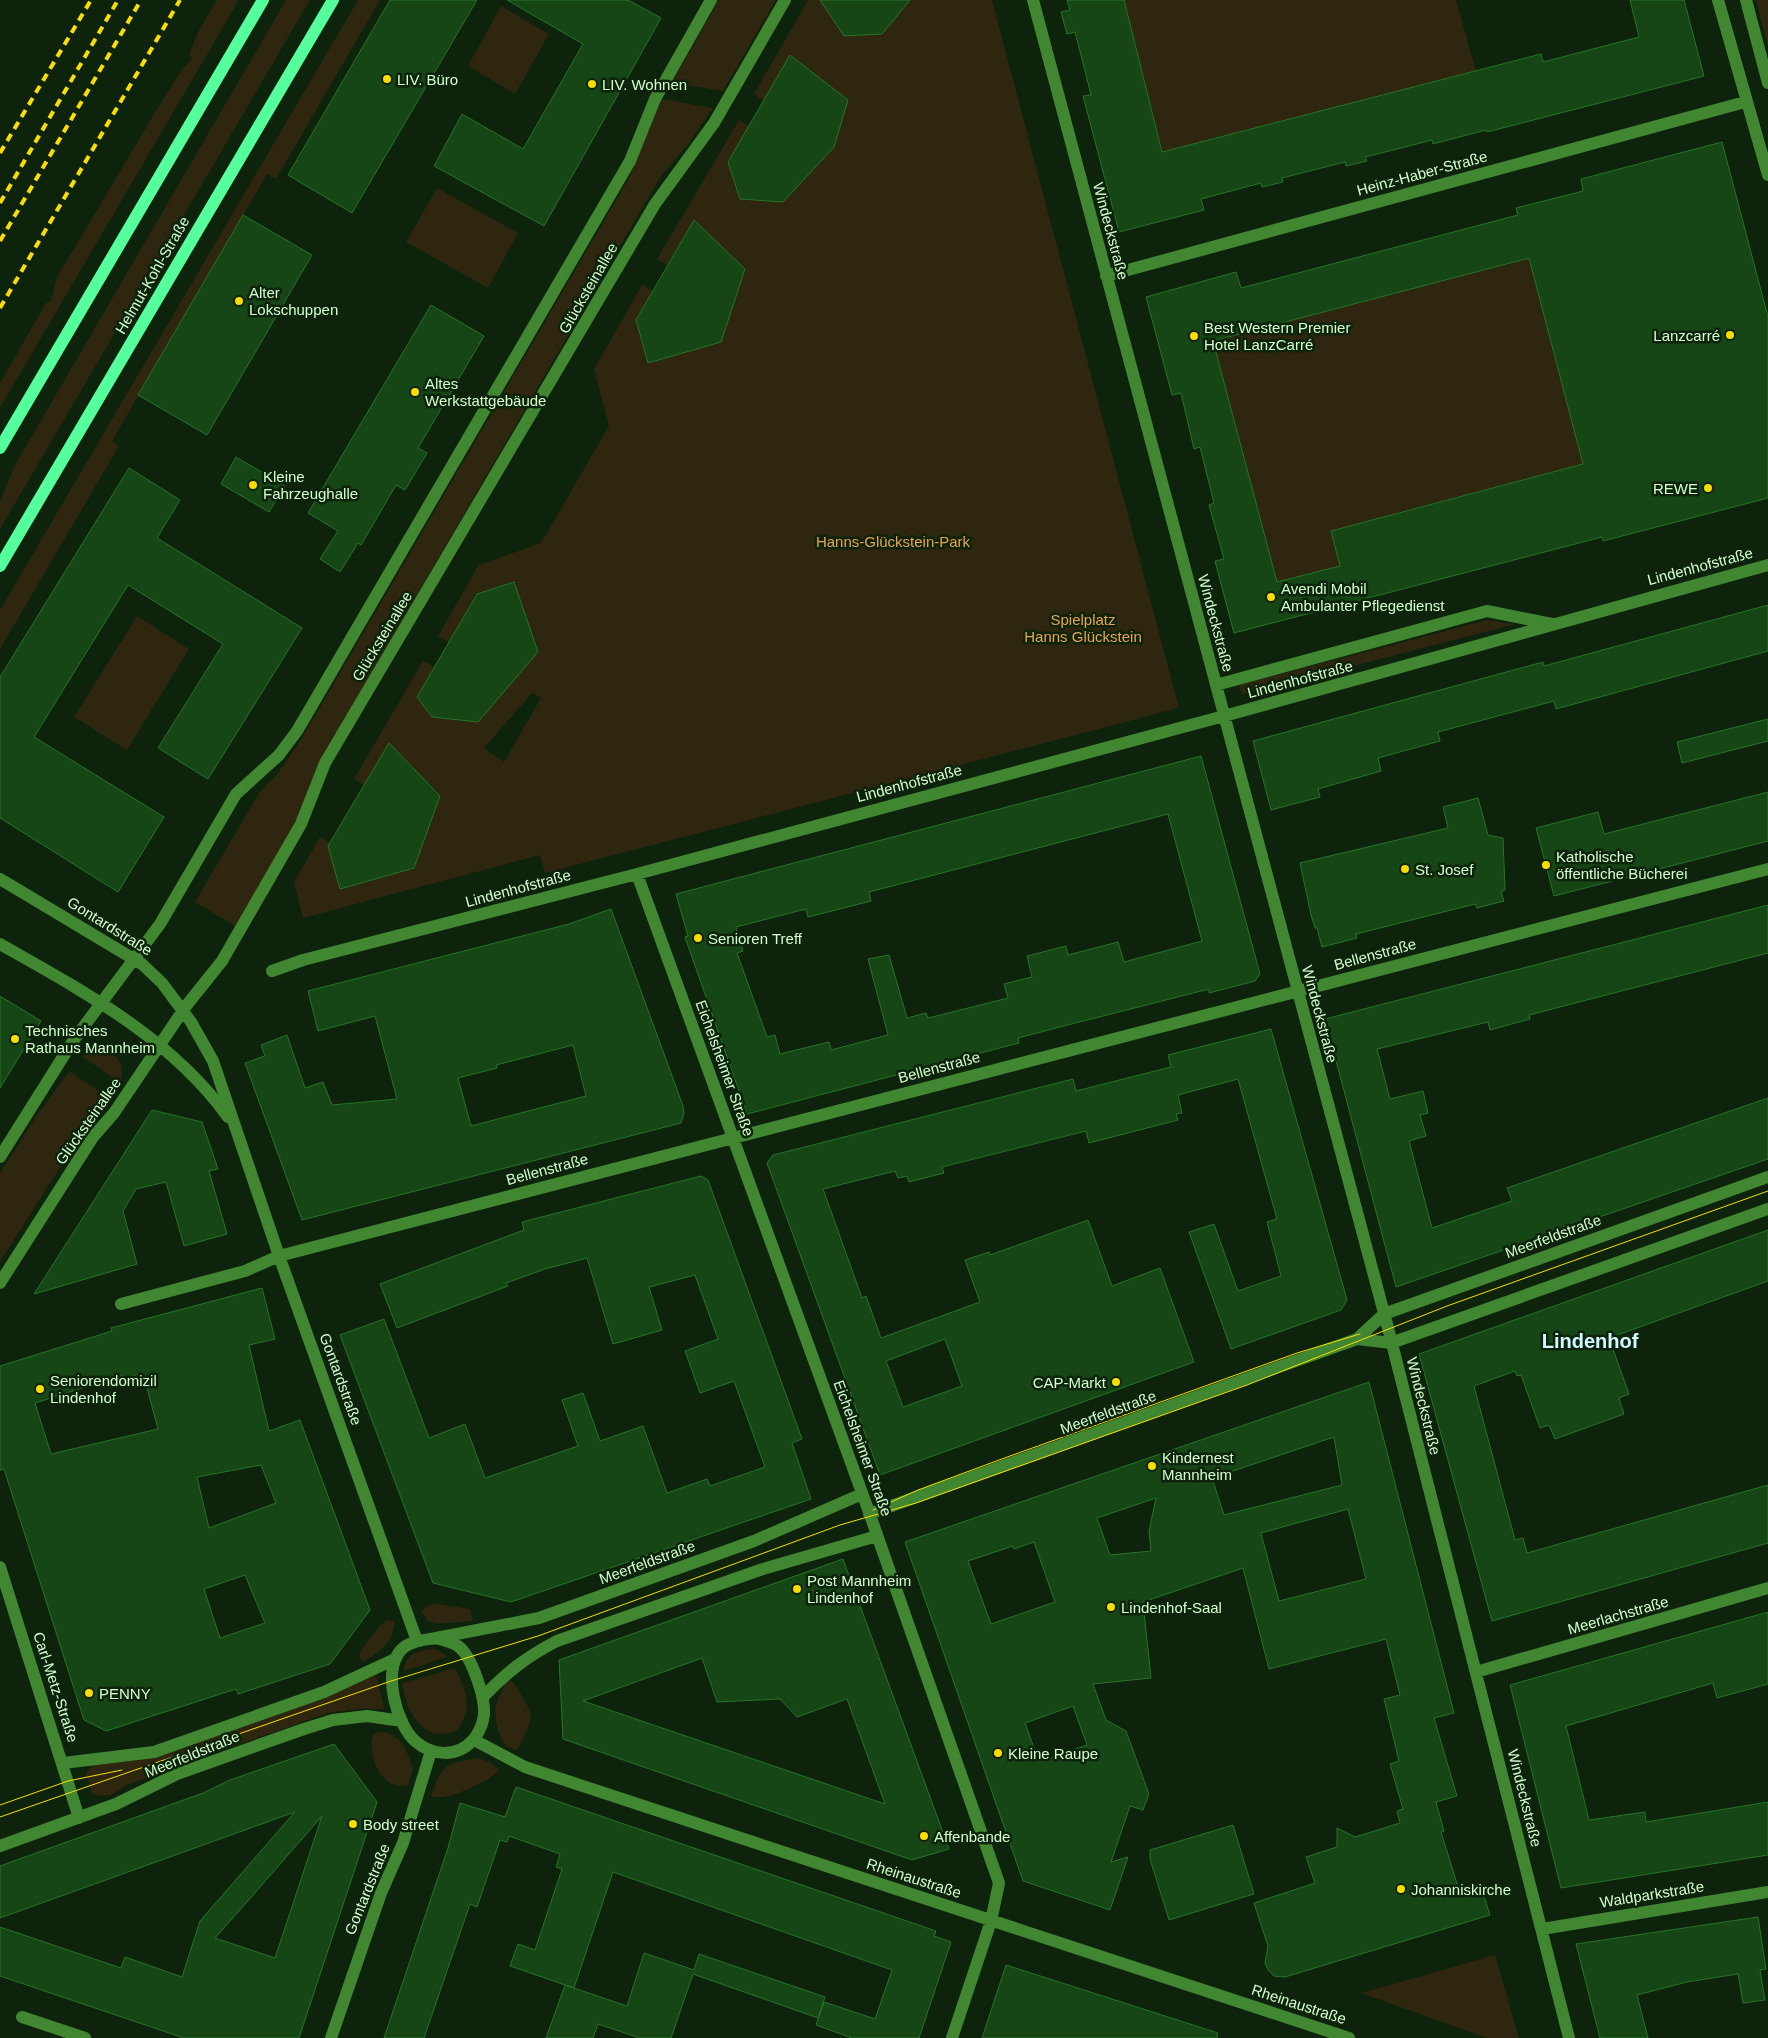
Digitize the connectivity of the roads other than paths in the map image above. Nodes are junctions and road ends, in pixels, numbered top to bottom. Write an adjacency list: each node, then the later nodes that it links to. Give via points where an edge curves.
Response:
1 (263, 0): 12 (main road)
2 (333, 0): 14 (main road, Helmut-Kohl-Straße)
3 (710, 0): 22 (street, Glücksteinallee, via 655,99 630,162 297,731 280,755 236,794)
4 (785, 0): 26 (street, Glücksteinallee, via 714,123 655,204 325,763 302,824 236,938)
5 (1033, 0): 11 (street, Windeckstraße)
6 (1718, 0): 9 (street)
7 (1746, 0): 8 (street)
8 (1768, 83)
9 (1745, 102): 10 (street); 11 (street, Heinz-Haber-Straße)
10 (1768, 175)
11 (1106, 276): 16 (street, Windeckstraße)
12 (0, 448)
13 (1768, 565): 15 (street, Lindenhofstraße)
14 (0, 566)
15 (1554, 625): 16 (street, Lindenhofstraße, via 1487,611); 17 (street, Lindenhofstraße)
16 (1216, 685): 17 (street, Windeckstraße)
17 (1224, 716): 19 (street, Lindenhofstraße); 24 (street, Windeckstraße)
18 (1768, 869): 24 (street, Bellenstraße)
19 (637, 874): 23 (street, Lindenhofstraße, via 303,960); 29 (street, Eichelsheimer Straße)
20 (0, 879): 22 (street, Gontardstraße)
21 (0, 944): 25 (street, Gontardstraße)
22 (136, 959): 25 (street, Glücksteinallee); 26 (street, Gontardstraße, via 162,983)
23 (272, 971)
24 (1297, 991): 29 (street, Bellenstraße); 36 (street, Windeckstraße)
25 (102, 1003): 27 (street, Gontardstraße); 30 (street, Glücksteinallee)
26 (183, 1011): 27 (street, Glücksteinallee); 28 (street, Gontardstraße, via 209,1051)
27 (159, 1046): 28 (street, Gontardstraße, via 197,1081); 34 (street, Glücksteinallee, via 93,1137)
28 (236, 1127): 33 (street, Gontardstraße)
29 (733, 1138): 33 (street, Bellenstraße); 39 (street, Eichelsheimer Straße)
30 (0, 1157)
31 (1768, 1177): 36 (street, Meerfeldstraße)
32 (1768, 1209): 38 (street, Meerfeldstraße)
33 (279, 1256): 35 (street, Bellenstraße, via 245,1271); 45 (street, Gontardstraße)
34 (0, 1283)
35 (122, 1304)
36 (1384, 1314): 37 (street, Meerfeldstraße); 38 (street, Windeckstraße)
37 (1357, 1339): 38 (street, Meerfeldstraße); 40 (street, Meerfeldstraße)
38 (1391, 1343): 47 (street, Windeckstraße)
39 (862, 1494): 40 (street, Eichelsheimer Straße); 44 (street, Meerfeldstraße, via 754,1541 539,1618)
40 (869, 1514): 41 (street, Eichelsheimer Straße)
41 (877, 1536): 48 (street, via 763,1570 557,1641 530,1654); 56 (street, Eichelsheimer Straße, via 999,1883)
42 (0, 1567): 52 (street, Carl-Metz-Straße)
43 (1768, 1588): 47 (street, Meerlachstraße)
44 (436, 1638): 45 (street); 48 (street, via 458,1646 468,1658)
45 (418, 1641): 46 (street, via 402,1648)
46 (393, 1660): 49 (street, via 391,1681); 52 (street, Meerfeldstraße, via 324,1692 154,1752)
47 (1476, 1672): 57 (street, Windeckstraße)
48 (483, 1697): 50 (street, via 484,1719)
49 (402, 1721): 51 (street, via 414,1740); 53 (street, Meerfeldstraße, via 367,1716 333,1720 176,1774)
50 (474, 1740): 51 (street, via 461,1750); 56 (street, Rheinaustraße, via 525,1767)
51 (432, 1752): 60 (street, Gontardstraße, via 403,1843 381,1893)
52 (63, 1763): 53 (street, Carl-Metz-Straße)
53 (80, 1818): 54 (street, Meerfeldstraße)
54 (0, 1846)
55 (1768, 1892): 57 (street, Waldparkstraße)
56 (991, 1921): 61 (street, Eichelsheimer Straße); 62 (street, Rheinaustraße)
57 (1542, 1928): 63 (street, Windeckstraße)
58 (22, 2016): 59 (street)
59 (85, 2038)
60 (331, 2038)
61 (952, 2038)
62 (1349, 2038)
63 (1569, 2038)

